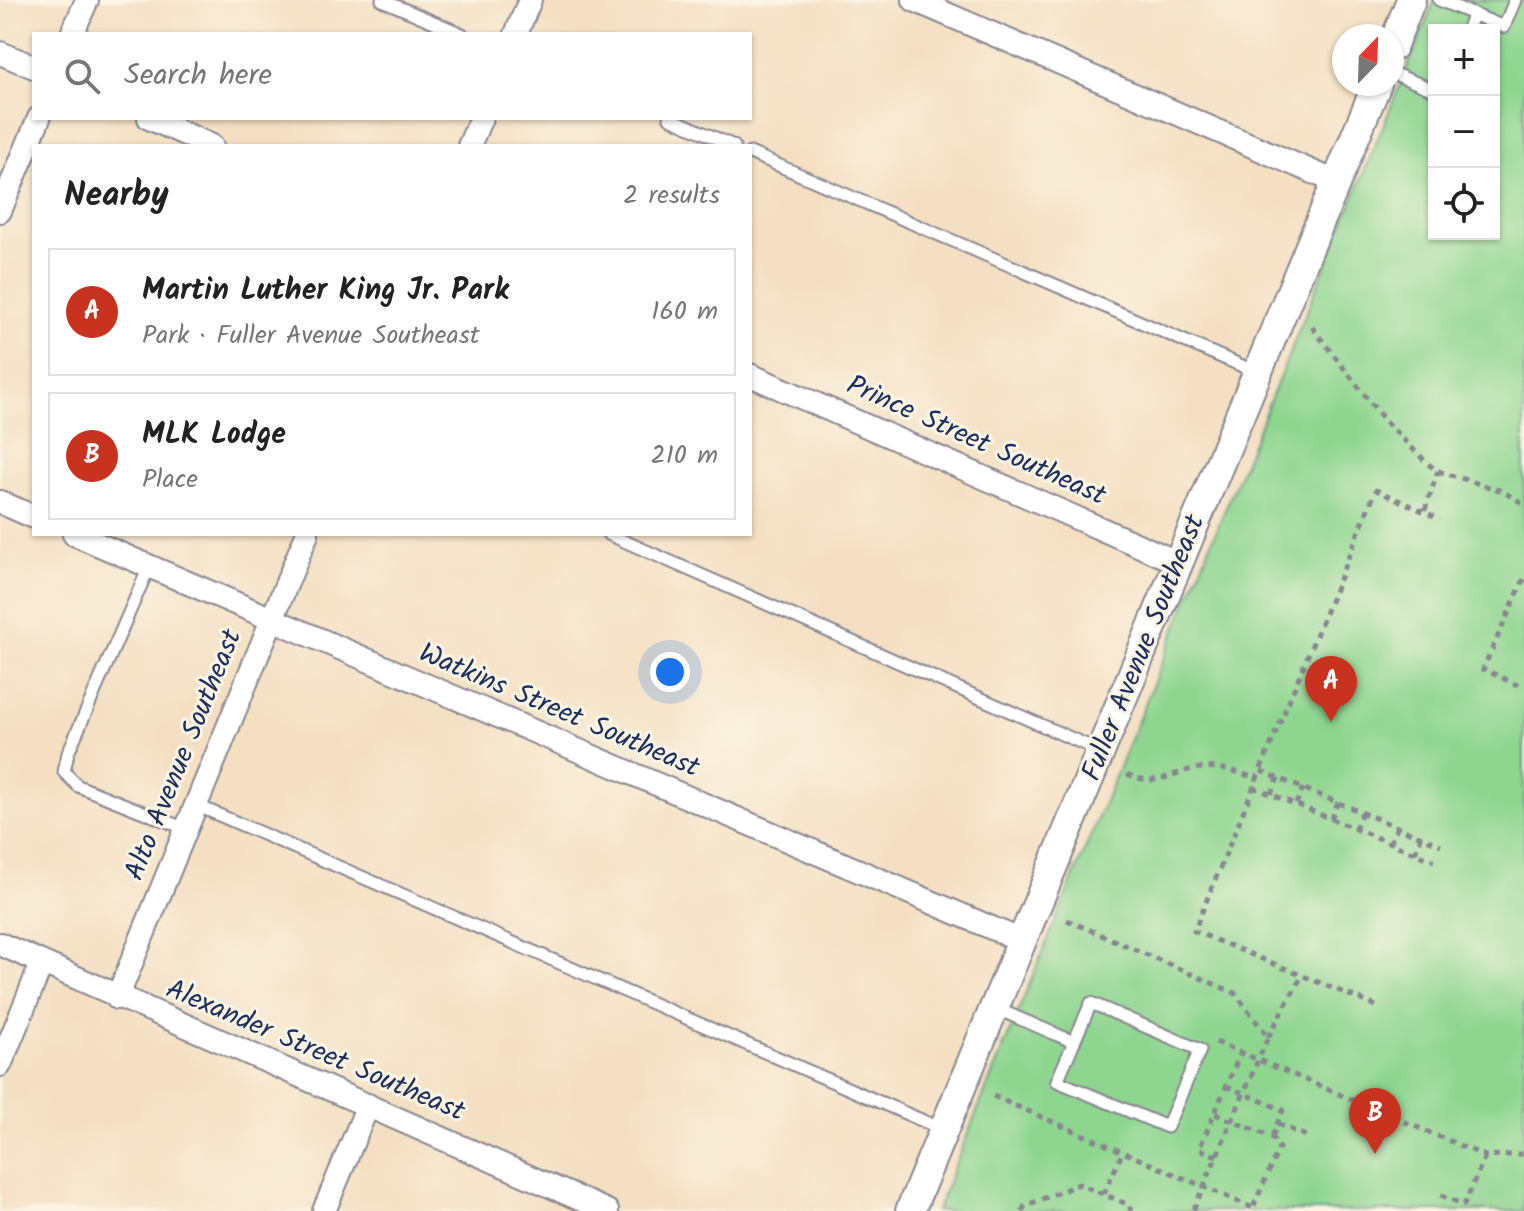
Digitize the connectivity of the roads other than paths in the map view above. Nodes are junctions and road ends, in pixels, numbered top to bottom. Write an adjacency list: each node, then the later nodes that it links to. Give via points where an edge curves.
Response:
1 (87, 0): 11 (street)
2 (382, 0): 12 (lane)
3 (530, 0): 13 (street)
4 (914, 0): 27 (street)
5 (1411, 0): 9 (street)
6 (1439, 0): 8 (lane)
7 (1515, 0): 8 (lane, via 1504,27)
8 (1474, 14): 10 (lane)
9 (1401, 24)
10 (1470, 24)
11 (73, 32)
12 (457, 32)
13 (517, 32)
14 (0, 53): 15 (street)
15 (32, 66)
16 (1404, 78): 17 (lane)
17 (1428, 88)
18 (1372, 96): 27 (street, Fuller Avenue Southeast)
19 (38, 120): 28 (street)
20 (154, 120): 23 (street)
21 (480, 120): 24 (street)
22 (675, 120): 25 (lane)
23 (208, 144)
24 (470, 144)
25 (729, 144)
26 (752, 154): 29 (lane)
27 (1336, 182): 29 (street, Fuller Avenue Southeast)
28 (0, 211)
29 (1258, 373): 36 (street, Fuller Avenue Southeast)
30 (752, 376): 36 (street, Prince Street Southeast)
31 (0, 502): 32 (street)
32 (32, 516)
33 (79, 536): 37 (street, Watkins Street Southeast)
34 (306, 536): 38 (street, Alto Avenue Southeast)
35 (613, 536): 39 (lane)
36 (1179, 563): 39 (street, Fuller Avenue Southeast)
37 (149, 567): 38 (street, Watkins Street Southeast); 41 (lane, via 64,772 78,786)
38 (271, 620): 40 (street, Alto Avenue Southeast); 42 (street, Watkins Street Southeast)
39 (1101, 751): 42 (street, Fuller Avenue Southeast)
40 (196, 805): 41 (street, Alto Avenue Southeast); 50 (lane)
41 (186, 829): 45 (street, Alto Avenue Southeast)
42 (1022, 941): 46 (street, Fuller Avenue Southeast)
43 (0, 944): 44 (street, Alexander Street Southeast)
44 (42, 963): 45 (street, Alexander Street Southeast); 48 (street)
45 (117, 998): 49 (street, Alexander Street Southeast)
46 (995, 1008): 47 (lane); 50 (street, Fuller Avenue Southeast)
47 (1074, 1042): 47 (lane, via 1091,1003 1200,1050 1167,1127 1057,1081)
48 (0, 1065)
49 (368, 1105): 51 (street); 52 (street, Alexander Street Southeast)
50 (945, 1130): 53 (street, Fuller Avenue Southeast)
51 (324, 1211)
52 (607, 1211)
53 (910, 1211)

